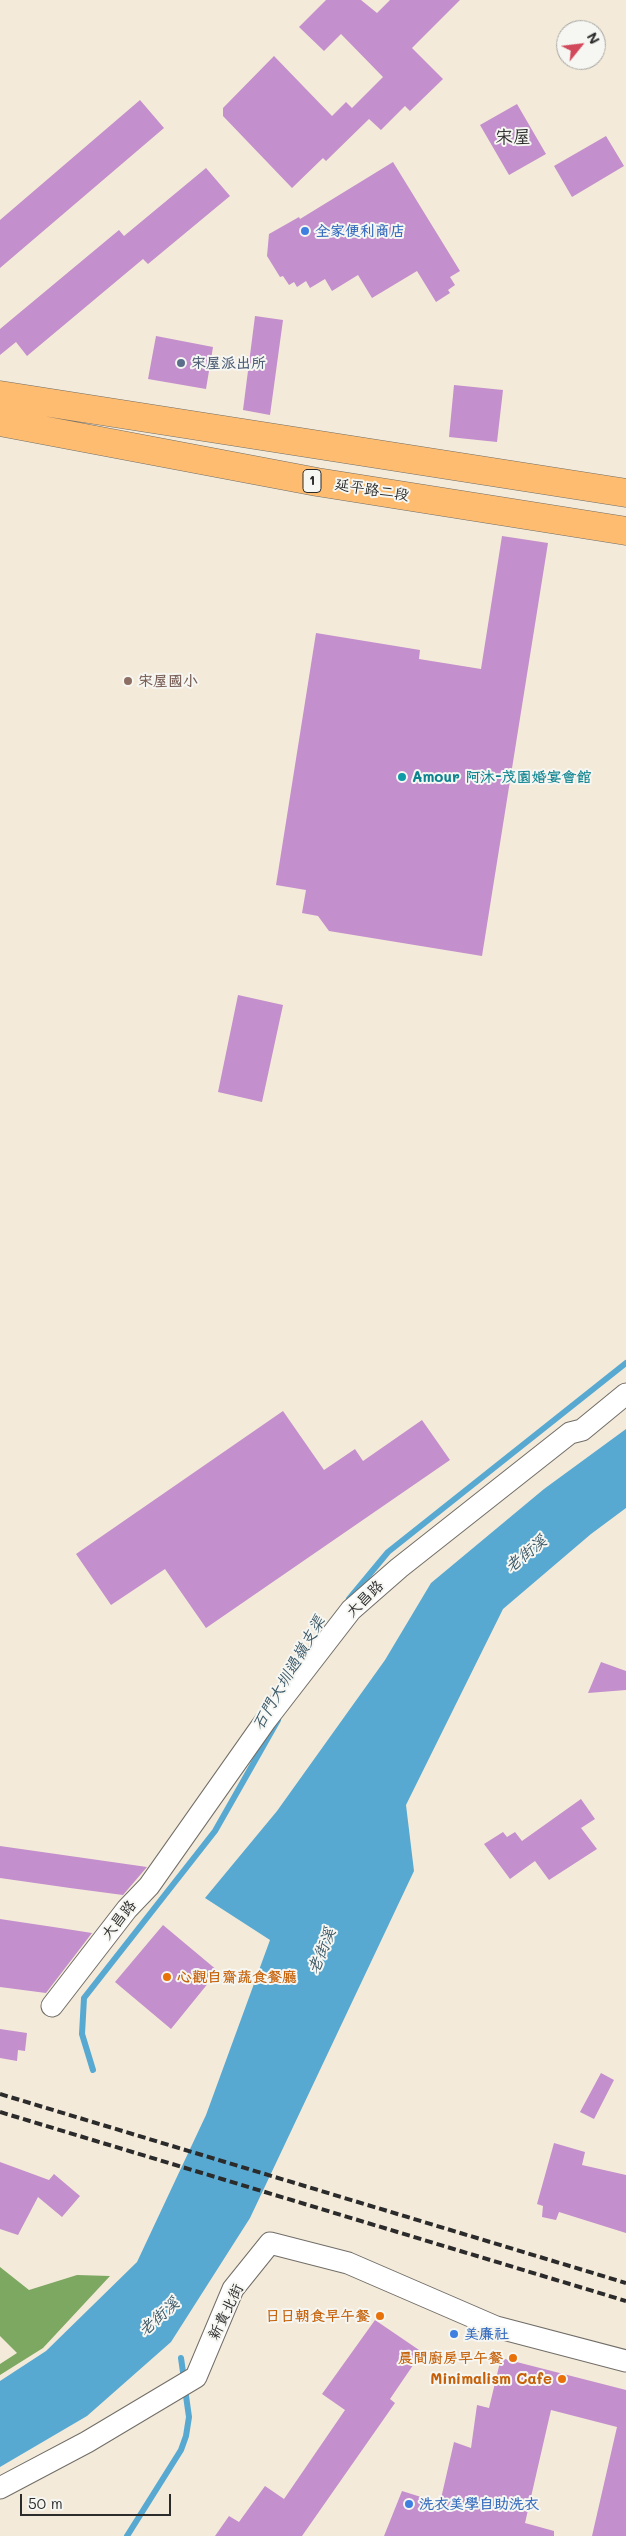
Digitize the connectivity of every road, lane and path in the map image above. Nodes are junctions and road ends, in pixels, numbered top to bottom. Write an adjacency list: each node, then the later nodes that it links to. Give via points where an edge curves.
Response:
1 (0, 395): 3 (main road)
2 (0, 422): 4 (main road, 延平路二段 / 1, via 317,482)
3 (626, 493)
4 (626, 531)
5 (626, 1394): 6 (street, 大昌路, via 582,1430 570,1432 351,1610 149,1886 127,1909)
6 (52, 2006)
7 (626, 2361): 8 (street, 新貴北街, via 496,2327 348,2264 270,2243 233,2288 196,2377)
8 (0, 2488)

